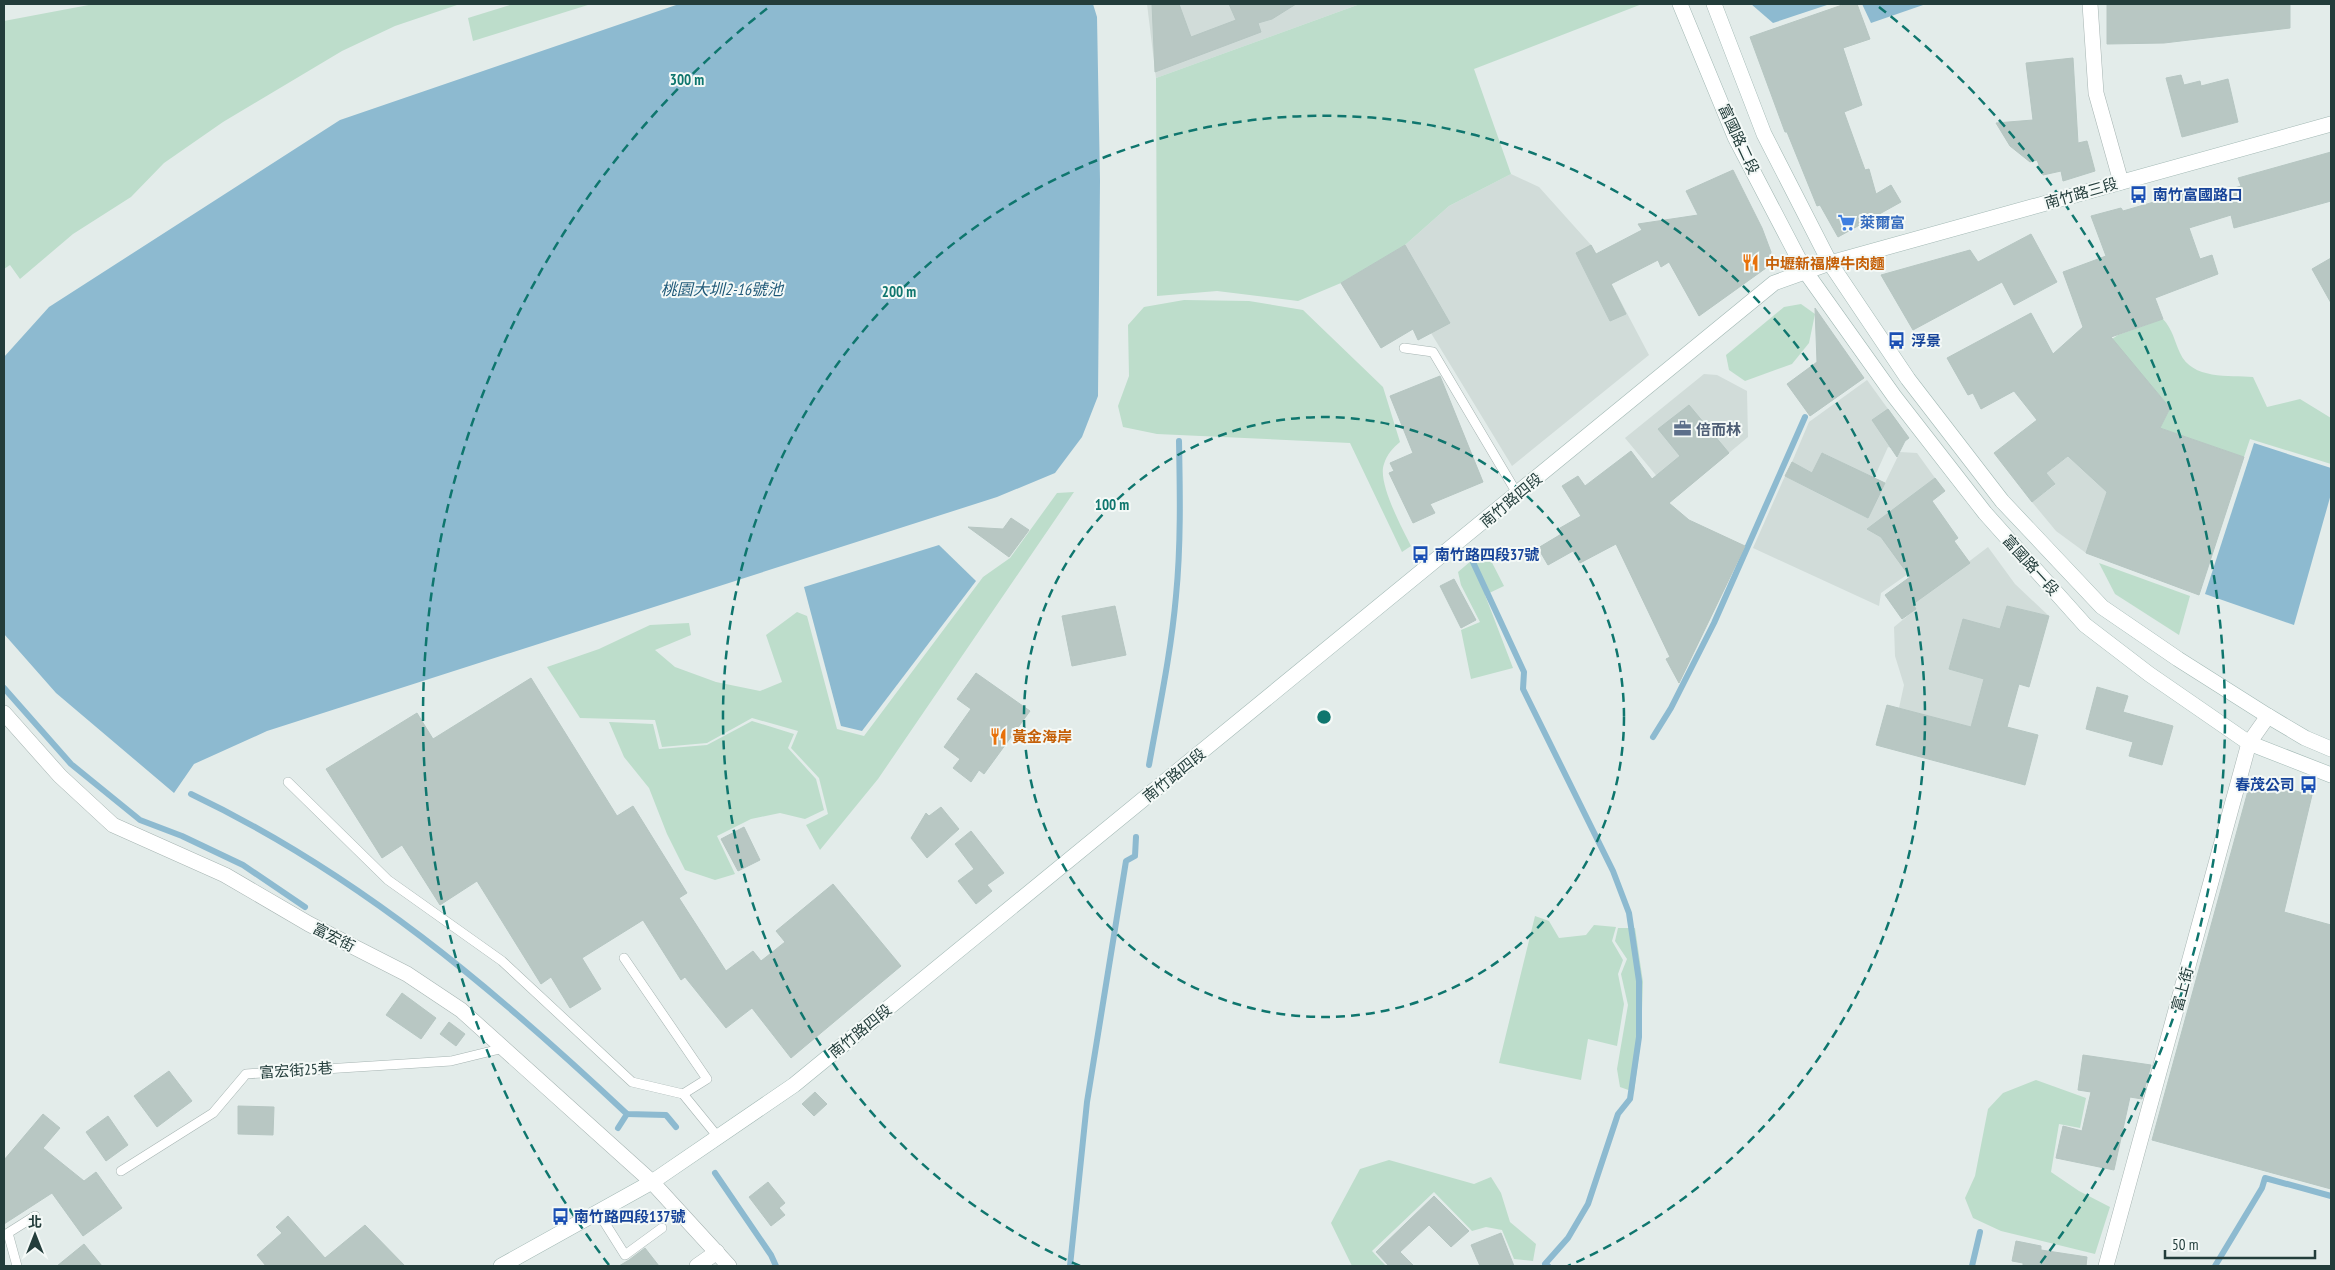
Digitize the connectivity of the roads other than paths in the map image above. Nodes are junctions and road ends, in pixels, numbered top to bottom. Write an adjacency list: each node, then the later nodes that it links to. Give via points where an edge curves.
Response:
1 (1680, 4): 7 (street, 富國路二段, via 1735,137)
2 (1714, 4): 6 (street, 富國路二段, via 1764,134)
3 (2090, 4): 5 (street, via 2096,93)
4 (2331, 124): 5 (street, 南竹路三段)
5 (2121, 182): 6 (street, 南竹路三段)
6 (1830, 263): 7 (street, 南竹路四段); 11 (street, 富國路一段, via 1908,379 2002,501 2102,607)
7 (1805, 270): 9 (street, 南竹路四段, via 1774,283 1615,411); 12 (street, 富國路一段, via 1894,396 1985,513 2084,626)
8 (1404, 348): 9 (lane, via 1433,352)
9 (1518, 495): 19 (street, 南竹路四段, via 794,1085)
10 (4, 713): 17 (street, 富宏街, via 60,776 113,825 225,875 309,924 407,974 461,1010)
11 (2268, 716): 12 (street, 富上街); 13 (street, 富國路一段)
12 (2249, 742): 14 (street, 富國路一段); 30 (street, 富上街)
13 (2331, 749)
14 (2331, 775)
15 (288, 782): 18 (lane, via 388,880 502,961 632,1082)
16 (624, 958): 18 (lane, via 707,1079)
17 (504, 1048): 20 (lane, 富宏街25巷, via 451,1060 246,1074 214,1113); 21 (street, 富宏街)
18 (683, 1094): 19 (lane)
19 (718, 1137): 21 (street, 南竹路四段)
20 (121, 1171)
21 (652, 1182): 22 (street, 南竹路四段); 25 (street, 富宏街)
22 (598, 1212): 24 (lane, via 625,1255); 27 (street, 南竹路四段)
23 (35, 1216): 26 (lane, via 8,1233)
24 (662, 1228)
25 (718, 1252): 28 (street); 29 (street, 富宏街)
26 (17, 1266)
27 (501, 1266)
28 (698, 1266)
29 (729, 1266)
30 (2106, 1266)

